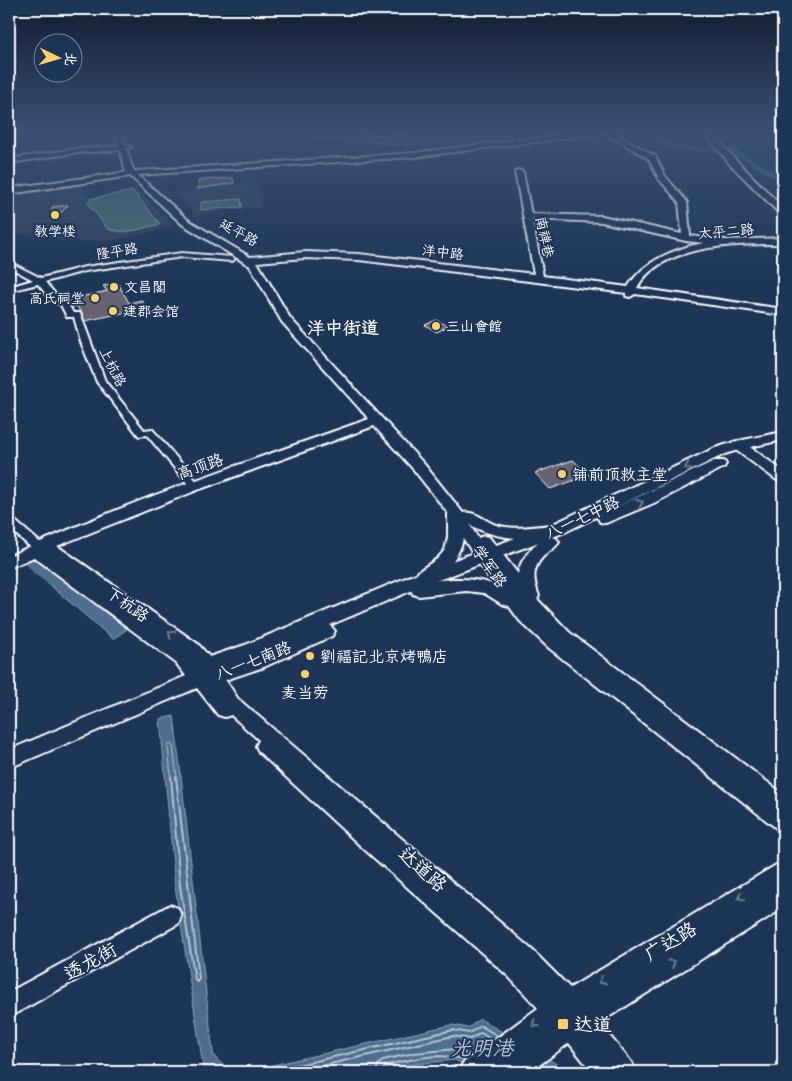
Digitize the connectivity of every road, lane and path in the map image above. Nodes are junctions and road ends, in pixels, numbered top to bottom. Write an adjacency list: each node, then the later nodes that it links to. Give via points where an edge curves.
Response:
1 (54, 182): 6 (main road)
2 (145, 182): 14 (main road, 延平路, via 185,222)
3 (521, 182): 8 (main road, 南禅巷)
4 (666, 182): 9 (main road, via 684,205)
5 (754, 182): 7 (main road)
6 (9, 189)
7 (783, 212)
8 (526, 216): 9 (main road, via 602,219); 16 (main road, 南禅巷)
9 (686, 238): 10 (main road); 12 (main road)
10 (722, 242): 11 (main road, 太平二路); 12 (main road, 太平二路, via 696,246)
11 (783, 243): 19 (main road, 太平二路, via 720,245 693,251 674,258 655,271)
12 (670, 256): 19 (main road, 太平二路, via 642,275)
13 (232, 259): 17 (street, 隆平路, via 175,255 85,269)
14 (256, 261): 16 (main road, 洋中路, via 310,255 359,257); 19 (main road, 洋中路, via 306,258 367,260); 22 (main road, 学军路, via 286,320); 29 (main road, 学军路, via 293,319 435,472)
15 (9, 264): 17 (street, 上杭路)
16 (539, 278): 19 (main road, 洋中路)
17 (40, 281): 18 (street, 隆平路); 27 (street, 上杭路, via 52,297 64,304 70,315 78,315 98,374 113,398 142,434 149,431)
18 (9, 289)
19 (634, 293): 20 (main road); 21 (main road)
20 (783, 312)
21 (783, 316)
22 (378, 420): 27 (main road, 高顶路); 28 (main road, 学军路)
23 (783, 436): 25 (main road, 八一七中路)
24 (783, 445): 25 (main road, 八一七中路)
25 (743, 449): 26 (main road); 31 (main road, 八一七中路, via 730,459 649,499)
26 (783, 478)
27 (196, 486): 32 (main road, 高顶路)
28 (453, 509): 33 (main road, 学军路); 35 (main road, via 454,550)
29 (468, 517): 31 (main road, via 498,531); 33 (main road, 学军路)
30 (9, 522): 32 (street, 下杭路)
31 (554, 536): 33 (main road, 八一七中路); 36 (main road, via 531,560 524,575)
32 (40, 548): 34 (main road, 高顶路); 37 (main road, 下杭路)
33 (490, 560): 35 (main road, 八一七南路); 36 (main road, 学军路)
34 (9, 562)
35 (416, 586): 36 (main road, via 485,586); 37 (main road, 八一七南路, via 257,660)
36 (532, 614): 40 (main road, 学军路); 41 (main road, 学军路, via 544,635)
37 (204, 673): 38 (main road, 八一七南路); 39 (main road, 八一七南路); 46 (main road, 达道路, via 232,705 523,957)
38 (9, 748)
39 (9, 759)
40 (783, 806)
41 (783, 821)
42 (783, 872): 46 (main road, 广达路, one-way to 46)
43 (783, 895): 46 (main road, 广达路, one-way to 43)
44 (170, 916): 45 (main road, 透龙街)
45 (9, 1005)
46 (569, 1014): 47 (main road, one-way to 47, via 514,1040); 48 (main road, via 536,1052); 49 (main road, 达道路); 50 (main road, 达道路)
47 (473, 1072)
48 (509, 1072)
49 (608, 1072)
50 (623, 1072)

